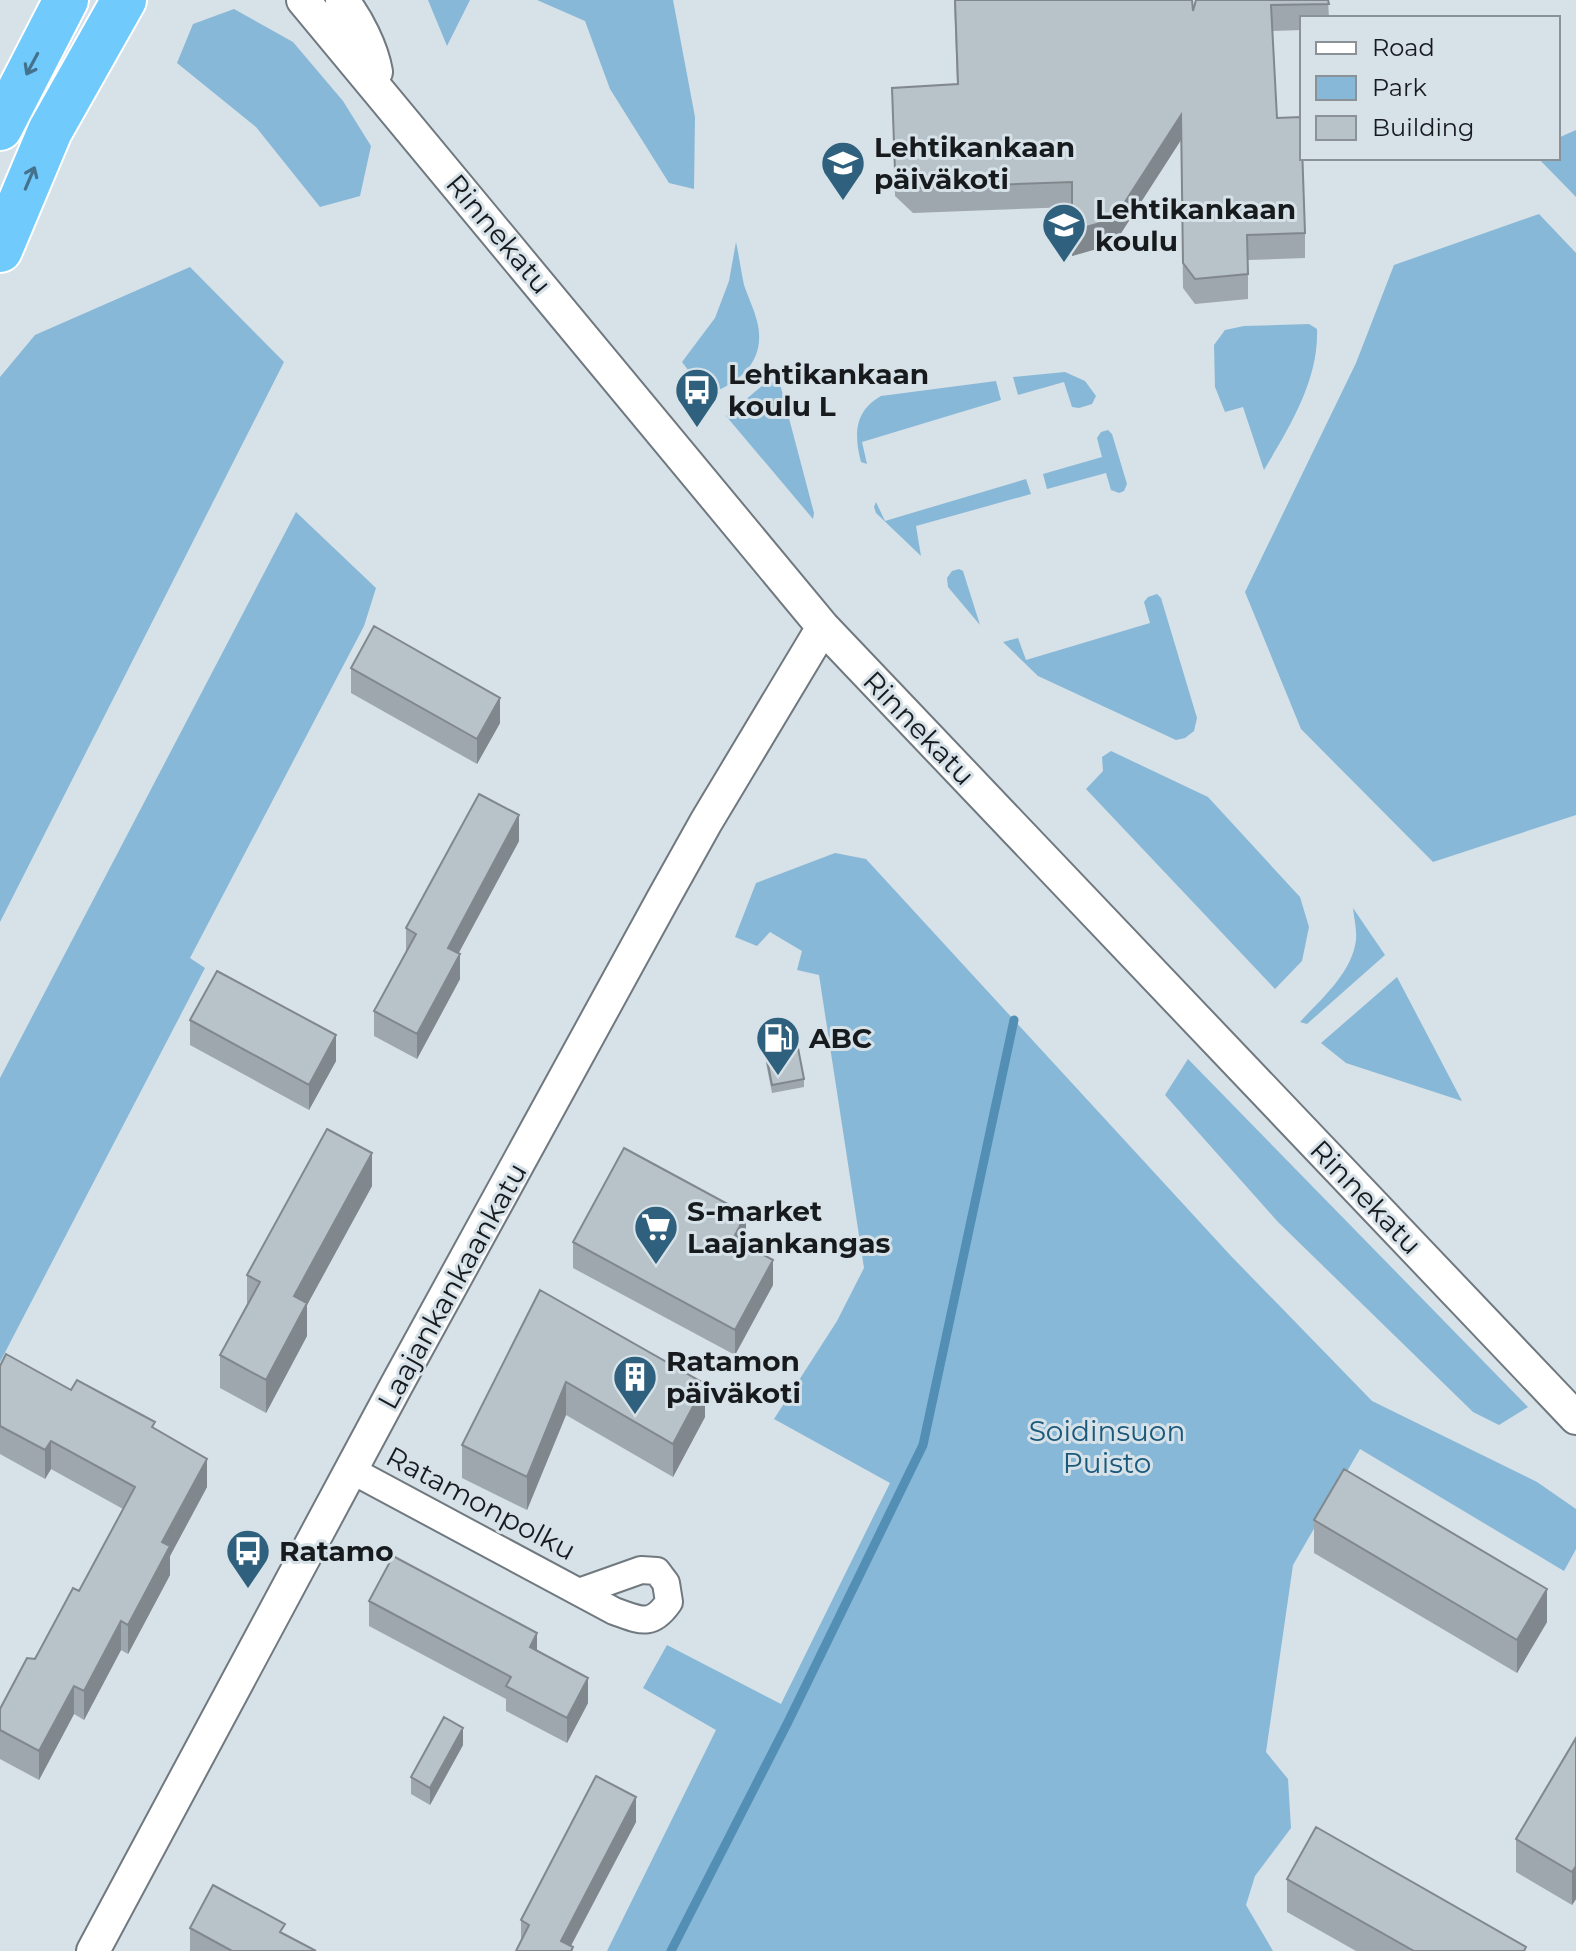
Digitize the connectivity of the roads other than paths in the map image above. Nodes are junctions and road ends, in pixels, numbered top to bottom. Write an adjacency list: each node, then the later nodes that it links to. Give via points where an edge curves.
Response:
1 (66, 0): 6 (highway, one-way to 6)
2 (124, 0): 7 (highway, one-way to 2, via 50,131)
3 (303, 0): 5 (street, Rinnekatu)
4 (342, 0): 5 (street, via 374,60)
5 (378, 87): 8 (street, Rinnekatu)
6 (0, 128)
7 (0, 250)
8 (823, 627): 9 (street, Rinnekatu); 10 (street, Laajankankaankatu, via 663,899)
9 (1576, 1418)
10 (353, 1471): 11 (street, Ratamonpolku); 12 (street, Laajankankaankatu)
11 (579, 1592)
12 (93, 1951)

